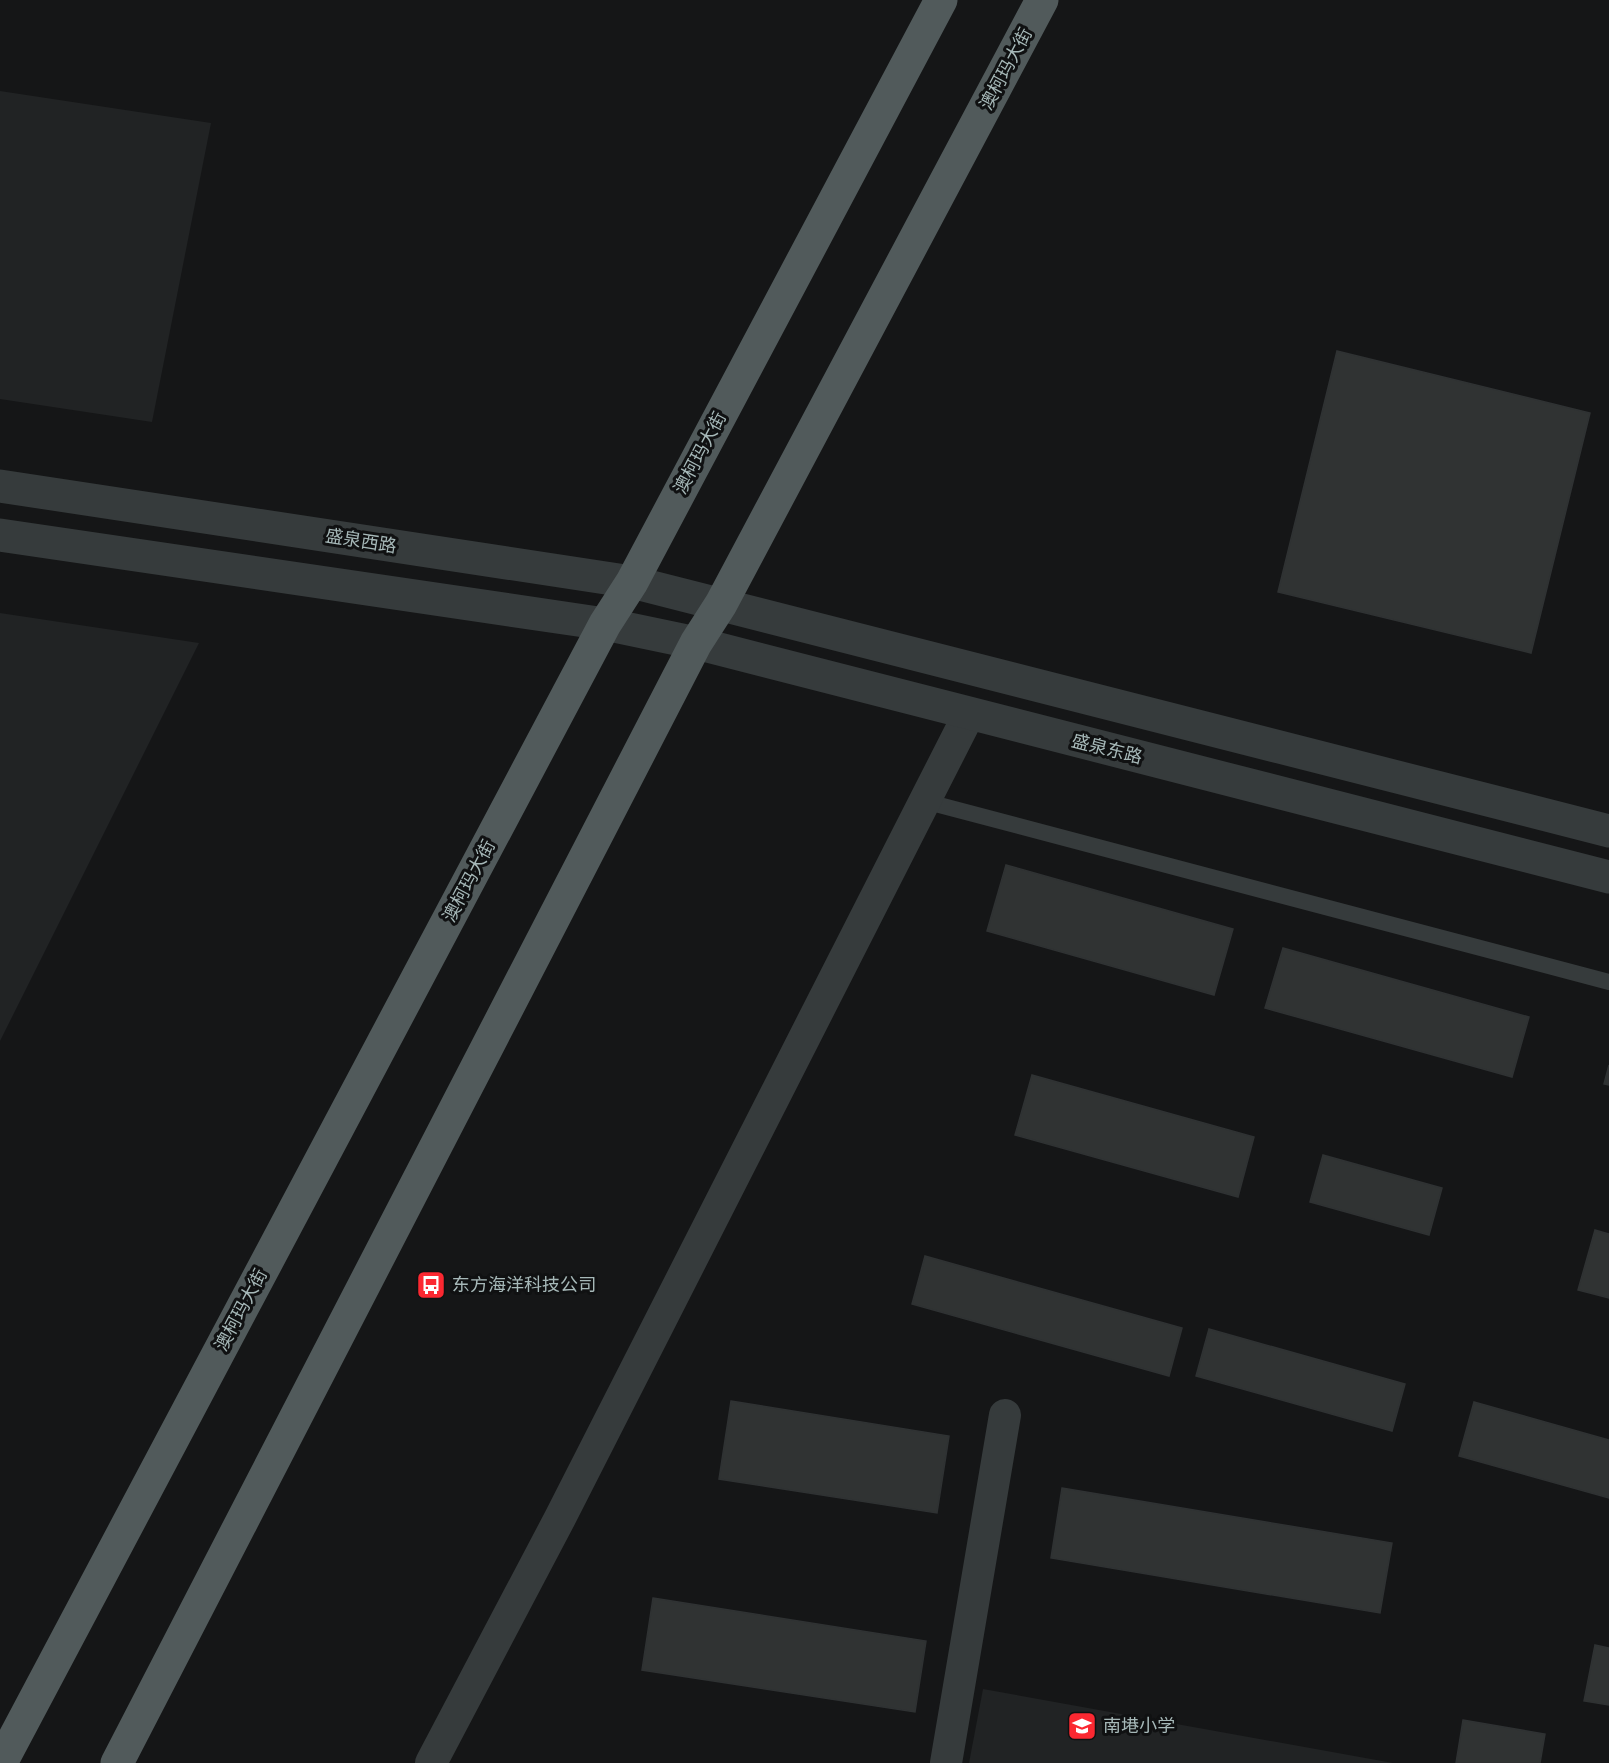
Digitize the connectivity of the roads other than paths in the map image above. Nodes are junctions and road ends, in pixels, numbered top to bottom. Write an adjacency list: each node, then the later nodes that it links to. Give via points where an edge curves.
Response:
1 (941, 0): 5 (main road, 澳柯玛大街)
2 (1042, 0): 6 (main road, 澳柯玛大街)
3 (0, 486): 5 (street, 盛泉西路)
4 (0, 536): 7 (street)
5 (632, 582): 6 (street, 盛泉西路); 7 (main road, 澳柯玛大街)
6 (721, 604): 8 (main road, 澳柯玛大街); 11 (street)
7 (605, 624): 8 (street, 盛泉东路); 15 (main road, 澳柯玛大街)
8 (696, 643): 9 (street, 盛泉东路); 18 (main road, 澳柯玛大街)
9 (969, 714): 10 (street); 12 (street, 盛泉东路)
10 (924, 801): 13 (lane); 19 (street, via 560,1518)
11 (1609, 831)
12 (1609, 877)
13 (1609, 982)
14 (1005, 1415): 20 (street)
15 (23, 1721): 16 (street); 17 (main road, 澳柯玛大街)
16 (0, 1744)
17 (1, 1763)
18 (117, 1763)
19 (431, 1763)
20 (946, 1763)

